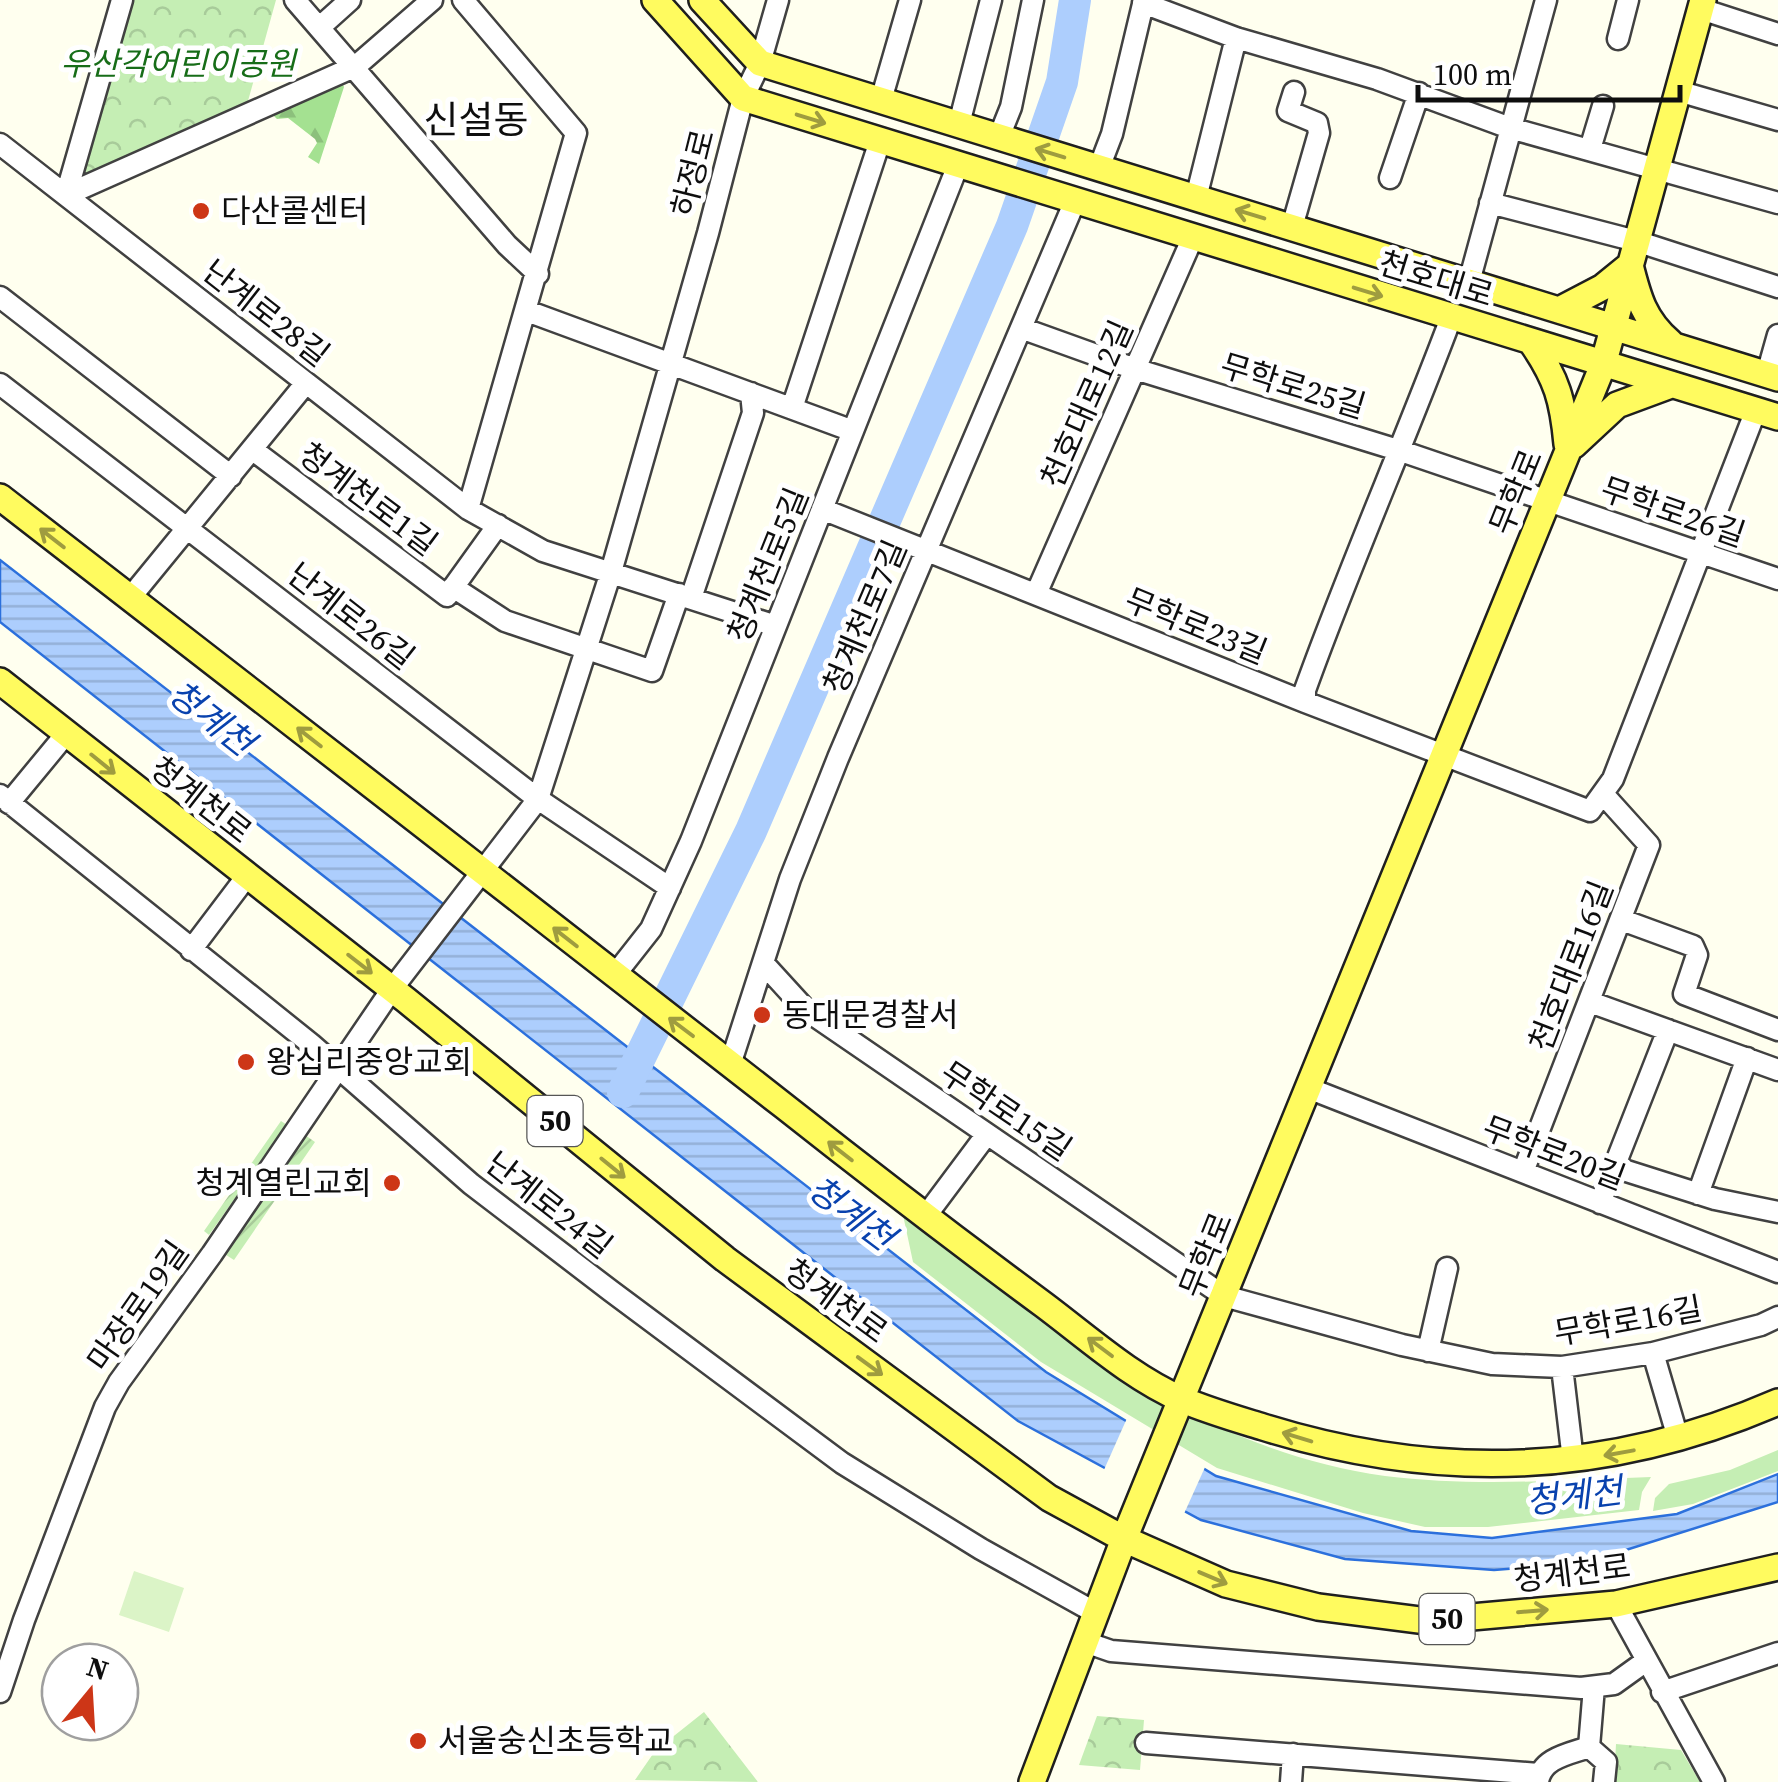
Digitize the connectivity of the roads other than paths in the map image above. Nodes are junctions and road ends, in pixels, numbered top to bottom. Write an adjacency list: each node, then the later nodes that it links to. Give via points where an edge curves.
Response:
1 (122, 0): 39 (street)
2 (296, 0): 16 (street)
3 (350, 0): 16 (street)
4 (432, 0): 21 (street)
5 (463, 0): 47 (street, via 576,134)
6 (655, 0): 24 (main road)
7 (702, 0): 20 (main road)
8 (778, 0): 20 (street, 하정로)
9 (910, 0): 25 (street)
10 (990, 0): 29 (street)
11 (1033, 0): 31 (street)
12 (1546, 0): 30 (street)
13 (1628, 0): 19 (street)
14 (1144, 2): 18 (street); 36 (street)
15 (1702, 5): 17 (street); 22 (main road, 무학로)
16 (320, 27): 21 (street)
17 (1778, 34)
18 (1236, 38): 23 (street); 40 (street)
19 (1618, 39)
20 (760, 63): 24 (street, 하정로); 25 (main road)
21 (356, 66): 39 (street); 47 (street)
22 (1678, 91): 28 (street); 37 (main road, 무학로)
23 (1419, 93): 30 (street); 38 (street)
24 (743, 98): 32 (main road, one-way to 32); 59 (street, 하정로)
25 (881, 100): 29 (main road)
26 (1291, 102): 44 (street, via 1317,123 1319,133)
27 (1603, 106): 34 (street)
28 (1778, 120)
29 (958, 124): 31 (main road)
30 (1510, 128): 34 (street); 42 (street)
31 (1000, 138): 36 (main road, 천호대로, one-way to 31)
32 (880, 140): 35 (main road); 67 (street)
33 (0, 144): 39 (street, 난계로28길)
34 (1590, 150): 37 (street)
35 (958, 165): 41 (main road, 천호대로); 69 (street, 청계천로5길)
36 (1099, 168): 40 (main road, 천호대로)
37 (1657, 168): 43 (street); 46 (main road, 무학로)
38 (1390, 178)
39 (66, 196): 63 (street, 난계로28길)
40 (1196, 198): 44 (main road, 천호대로, one-way to 40)
41 (1074, 201): 45 (main road, 천호대로); 55 (street, 청계천로7길)
42 (1490, 203): 46 (street); 48 (street)
43 (1778, 203)
44 (1292, 227): 48 (main road, 천호대로)
45 (1193, 238): 53 (main road, 천호대로, one-way to 53); 61 (street, 천호대로12길)
46 (1633, 253): 49 (street); 51 (main road, via 1603,287); 54 (main road, 무학로); 58 (main road, via 1641,307)
47 (538, 274): 52 (street)
48 (1469, 282): 51 (main road, 천호대로)
49 (1778, 287)
50 (0, 297): 73 (street)
51 (1559, 310): 54 (main road, 천호대로)
52 (527, 311): 59 (street); 76 (street)
53 (1451, 318): 57 (main road, 천호대로); 72 (street)
54 (1612, 326): 58 (main road, 천호대로); 60 (main road, 무학로)
55 (1020, 328): 61 (street, 무학로25길); 80 (street, 청계천로7길)
56 (1778, 335): 62 (street, 천호대로)
57 (1532, 343): 60 (main road, 천호대로); 70 (main road, via 1554,376)
58 (1674, 346): 62 (main road, 천호대로)
59 (671, 364): 66 (street); 82 (street, 하정로)
60 (1603, 365): 65 (main road, 천호대로); 70 (main road, 무학로)
61 (1135, 369): 72 (street, 무학로25길); 85 (street, 천호대로12길)
62 (1772, 376)
63 (306, 383): 71 (street, 청계천로1길); 76 (street, 난계로28길)
64 (0, 384): 79 (street, 난계로26길)
65 (1671, 385): 68 (main road, 천호대로); 70 (main road, via 1617,405)
66 (751, 393): 67 (street); 86 (street, via 754,413)
67 (792, 408): 69 (street)
68 (1767, 413): 81 (street)
69 (853, 431): 77 (street, 청계천로5길)
70 (1571, 444): 75 (main road, 무학로)
71 (253, 450): 73 (street, 청계천로1길); 84 (street, 청계천로1길)
72 (1402, 451): 75 (street, 무학로25길); 91 (street, via 1335,606)
73 (231, 476): 79 (street, 청계천로1길)
74 (0, 497): 87 (main road, one-way to 74)
75 (1549, 500): 81 (street, 무학로26길); 93 (main road, 무학로)
76 (468, 509): 78 (street, 난계로28길)
77 (822, 509): 80 (street, 무학로23길); 88 (street, 청계천로5길)
78 (498, 526): 82 (street, 난계로28길, via 543,551); 84 (street)
79 (190, 529): 87 (street, 청계천로1길); 95 (street, 난계로26길)
80 (918, 546): 85 (street, 무학로23길); 102 (street, 청계천로7길, via 796,862)
81 (1700, 554): 83 (street, 무학로26길); 96 (street, via 1613,779)
82 (610, 572): 86 (street, 난계로28길); 89 (street, 하정로)
83 (1778, 579)
84 (450, 591): 89 (street, via 504,621)
85 (1036, 594): 91 (street, 무학로23길)
86 (685, 596): 88 (street, 난계로28길); 89 (street, via 652,671)
87 (130, 598): 98 (main road, one-way to 87)
88 (776, 626): 99 (street, 청계천로5길)
89 (586, 648): 95 (street, 하정로)
90 (0, 682): 92 (main road, 청계천로 / 50)
91 (1305, 702): 93 (street, 무학로23길)
92 (66, 734): 94 (street); 97 (main road, 청계천로 / 50, one-way to 97)
93 (1444, 754): 96 (street); 112 (main road, 무학로)
94 (4, 799): 101 (street, 난계로24길)
95 (538, 799): 98 (street, 하정로); 99 (street, 난계로26길)
96 (1596, 802): 100 (street, 천호대로16길, via 1649,845)
97 (247, 876): 101 (street); 104 (main road, 청계천로 / 50, one-way to 104)
98 (476, 879): 103 (main road, one-way to 98); 104 (street, 하정로)
99 (670, 888): 103 (street, 청계천로5길, via 651,928)
100 (1622, 920): 105 (street, 천호대로16길); 107 (street, via 1693,946 1697,955 1684,994)
101 (191, 950): 110 (street, 난계로24길)
102 (764, 964): 109 (street, 청계천로7길); 113 (street, 무학로15길, via 806,1010)
103 (614, 976): 109 (main road, one-way to 103)
104 (397, 984): 110 (street, 마장로19길); 131 (main road, 청계천로 / 50, one-way to 131, via 725,1259 1049,1498)
105 (1590, 1002): 106 (street); 115 (street, 천호대로16길)
106 (1668, 1030): 108 (street); 114 (street)
107 (1778, 1030)
108 (1747, 1058): 111 (street); 116 (street)
109 (725, 1060): 119 (main road, one-way to 109)
110 (340, 1070): 134 (street, 난계로24길, via 471,1184 842,1463); 139 (street, 마장로19길, via 112,1393)
111 (1778, 1070)
112 (1308, 1088): 115 (street, 무학로20길); 122 (main road, 무학로)
113 (987, 1134): 119 (street); 122 (street, 무학로15길)
114 (1614, 1167): 116 (street); 117 (street)
115 (1522, 1172): 117 (street, 무학로20길)
116 (1698, 1194): 118 (street)
117 (1600, 1203): 121 (street, 무학로20길)
118 (1778, 1212)
119 (925, 1217): 128 (main road, one-way to 119)
120 (1447, 1268): 124 (street)
121 (1778, 1272)
122 (1224, 1296): 124 (street, 무학로16길); 128 (main road, 무학로)
123 (1778, 1318): 125 (street, 무학로16길)
124 (1428, 1351): 126 (street, 무학로16길, via 1492,1364)
125 (1652, 1353): 126 (street, 무학로16길); 129 (street)
126 (1562, 1367): 130 (street)
127 (1778, 1402): 129 (main road)
128 (1178, 1408): 130 (main road, one-way to 128, via 1462,1465 1396,1458); 131 (main road, 무학로)
129 (1678, 1438): 130 (main road, one-way to 130)
130 (1573, 1460)
131 (1128, 1528): 133 (main road, 청계천로 / 50, one-way to 133, via 1226,1584 1318,1607 1427,1621); 134 (main road, 무학로)
132 (1777, 1572): 133 (main road, 청계천로 / 50)
133 (1616, 1604): 137 (street)
134 (1096, 1613): 135 (main road, 무학로)
135 (1085, 1642): 138 (street, via 1111,1651); 145 (main road, 무학로)
136 (1778, 1654): 140 (street)
137 (1646, 1662): 138 (street, via 1614,1684); 140 (street)
138 (1594, 1687): 142 (street)
139 (0, 1692)
140 (1662, 1692): 148 (street)
141 (1146, 1743): 143 (street)
142 (1589, 1747): 144 (street, via 1548,1762); 147 (street, via 1606,1762)
143 (1293, 1754): 144 (street); 146 (street)
144 (1538, 1778)
145 (1032, 1782)
146 (1290, 1782)
147 (1604, 1782)
148 (1714, 1782)

